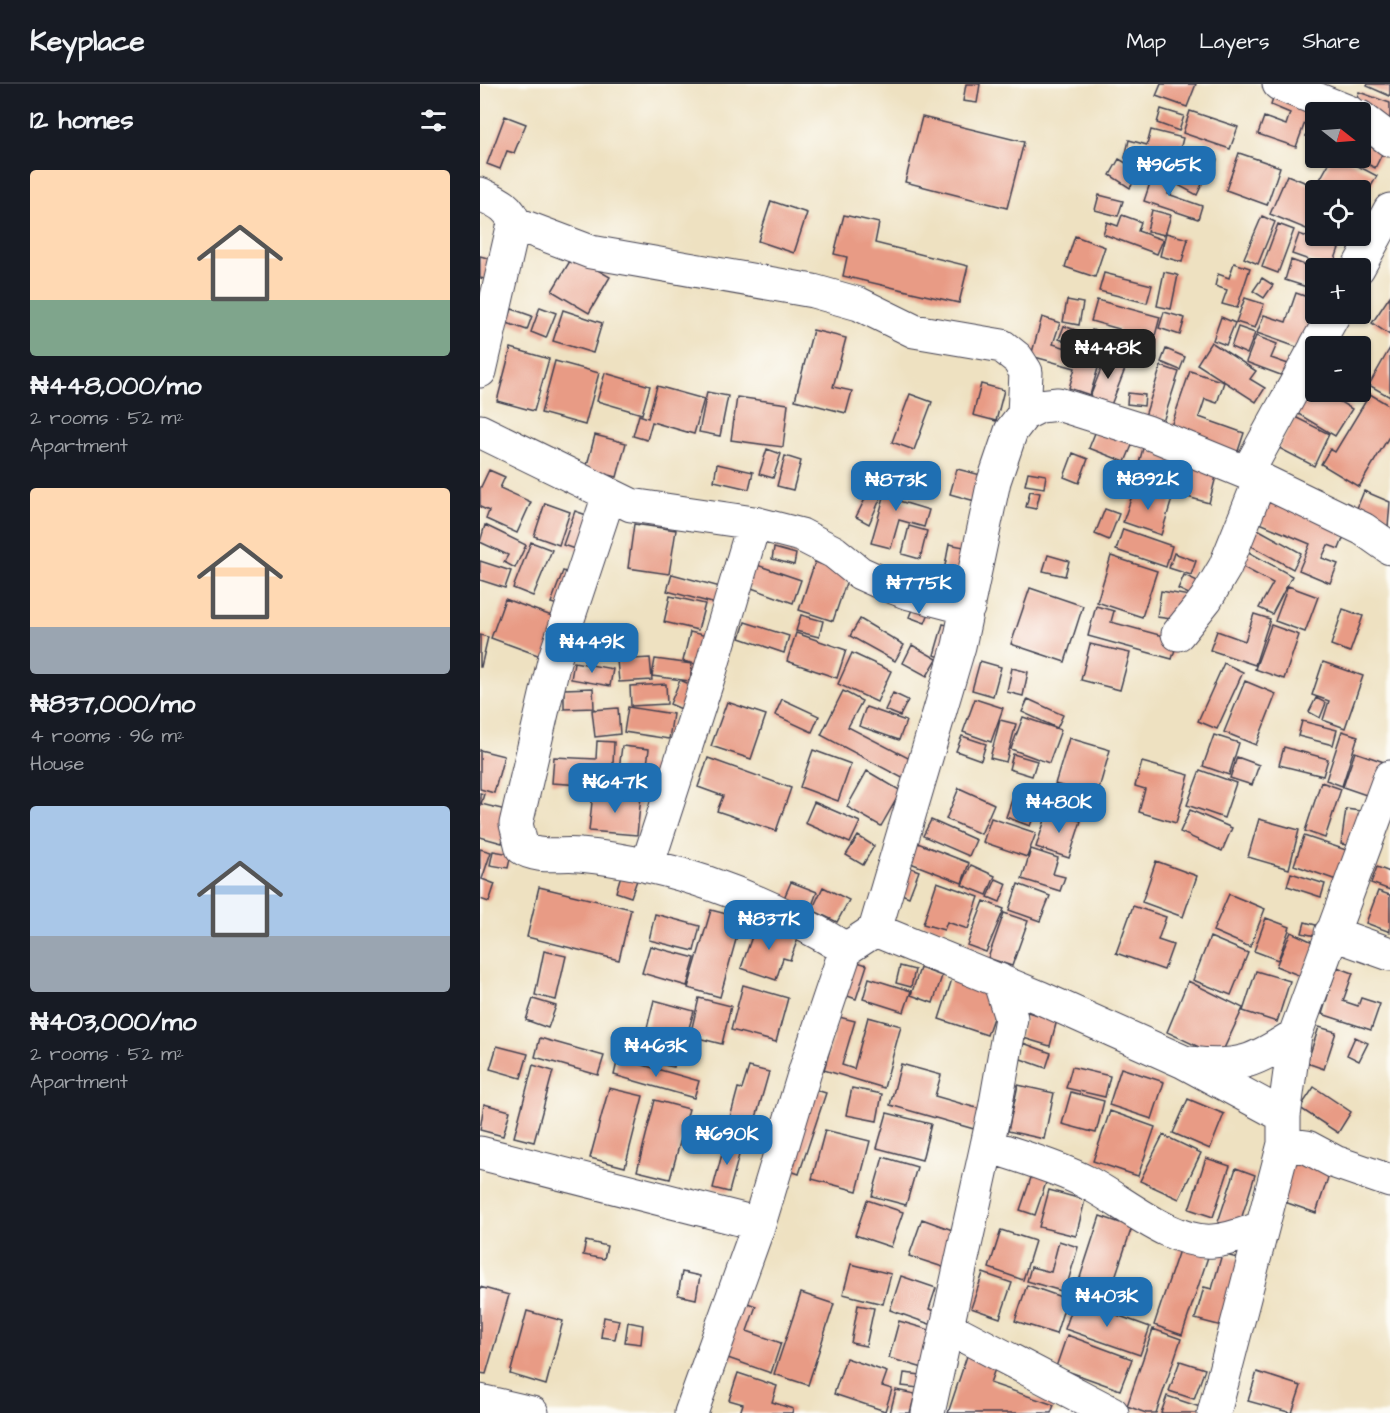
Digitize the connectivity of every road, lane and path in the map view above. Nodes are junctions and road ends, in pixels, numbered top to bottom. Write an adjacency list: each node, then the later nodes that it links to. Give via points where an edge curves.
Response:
1 (1279, 84): 2 (street)
2 (1324, 102)
3 (1371, 125): 4 (street)
4 (1390, 140)
5 (480, 194): 7 (street, via 500,203 512,214)
6 (1390, 210): 8 (street)
7 (514, 223): 10 (street); 11 (street, via 591,252 813,291 859,304 914,331 1002,346 1026,372)
8 (1364, 258)
9 (1305, 370): 13 (street)
10 (480, 371)
11 (1024, 414): 13 (street, via 1040,406 1058,404 1147,432); 17 (street, via 1011,431 993,481)
12 (483, 439): 14 (street)
13 (1253, 477): 16 (street, via 1363,529); 18 (street, via 1225,567)
14 (609, 495): 15 (street, via 631,505); 20 (street, via 554,661 516,824 522,848 528,852 580,855)
15 (754, 523): 17 (street, via 801,535 880,582); 20 (street)
16 (1390, 548)
17 (968, 608): 21 (street)
18 (1178, 634)
19 (1390, 777): 22 (street)
20 (647, 866): 23 (street, via 714,884 785,914)
21 (875, 930): 23 (street); 25 (street)
22 (1330, 933): 24 (street); 28 (street)
23 (846, 949): 34 (street)
24 (1390, 954)
25 (999, 980): 26 (street); 27 (street)
26 (1041, 998): 27 (street, via 1020,1008); 29 (street)
27 (1011, 1018): 31 (street)
28 (1295, 1035): 29 (street, via 1262,1056 1231,1066); 30 (street)
29 (1184, 1062): 30 (street)
30 (1284, 1130): 33 (street, via 1335,1162); 35 (street)
31 (987, 1145): 35 (street, via 1086,1182 1136,1214 1192,1238 1210,1242); 36 (street)
32 (480, 1153): 34 (street)
33 (1390, 1181)
34 (759, 1224): 39 (street)
35 (1261, 1228): 42 (street)
36 (947, 1327): 40 (street); 41 (street)
37 (480, 1401): 38 (street)
38 (532, 1413)
39 (691, 1413)
40 (928, 1413)
41 (1112, 1413)
42 (1214, 1413)

